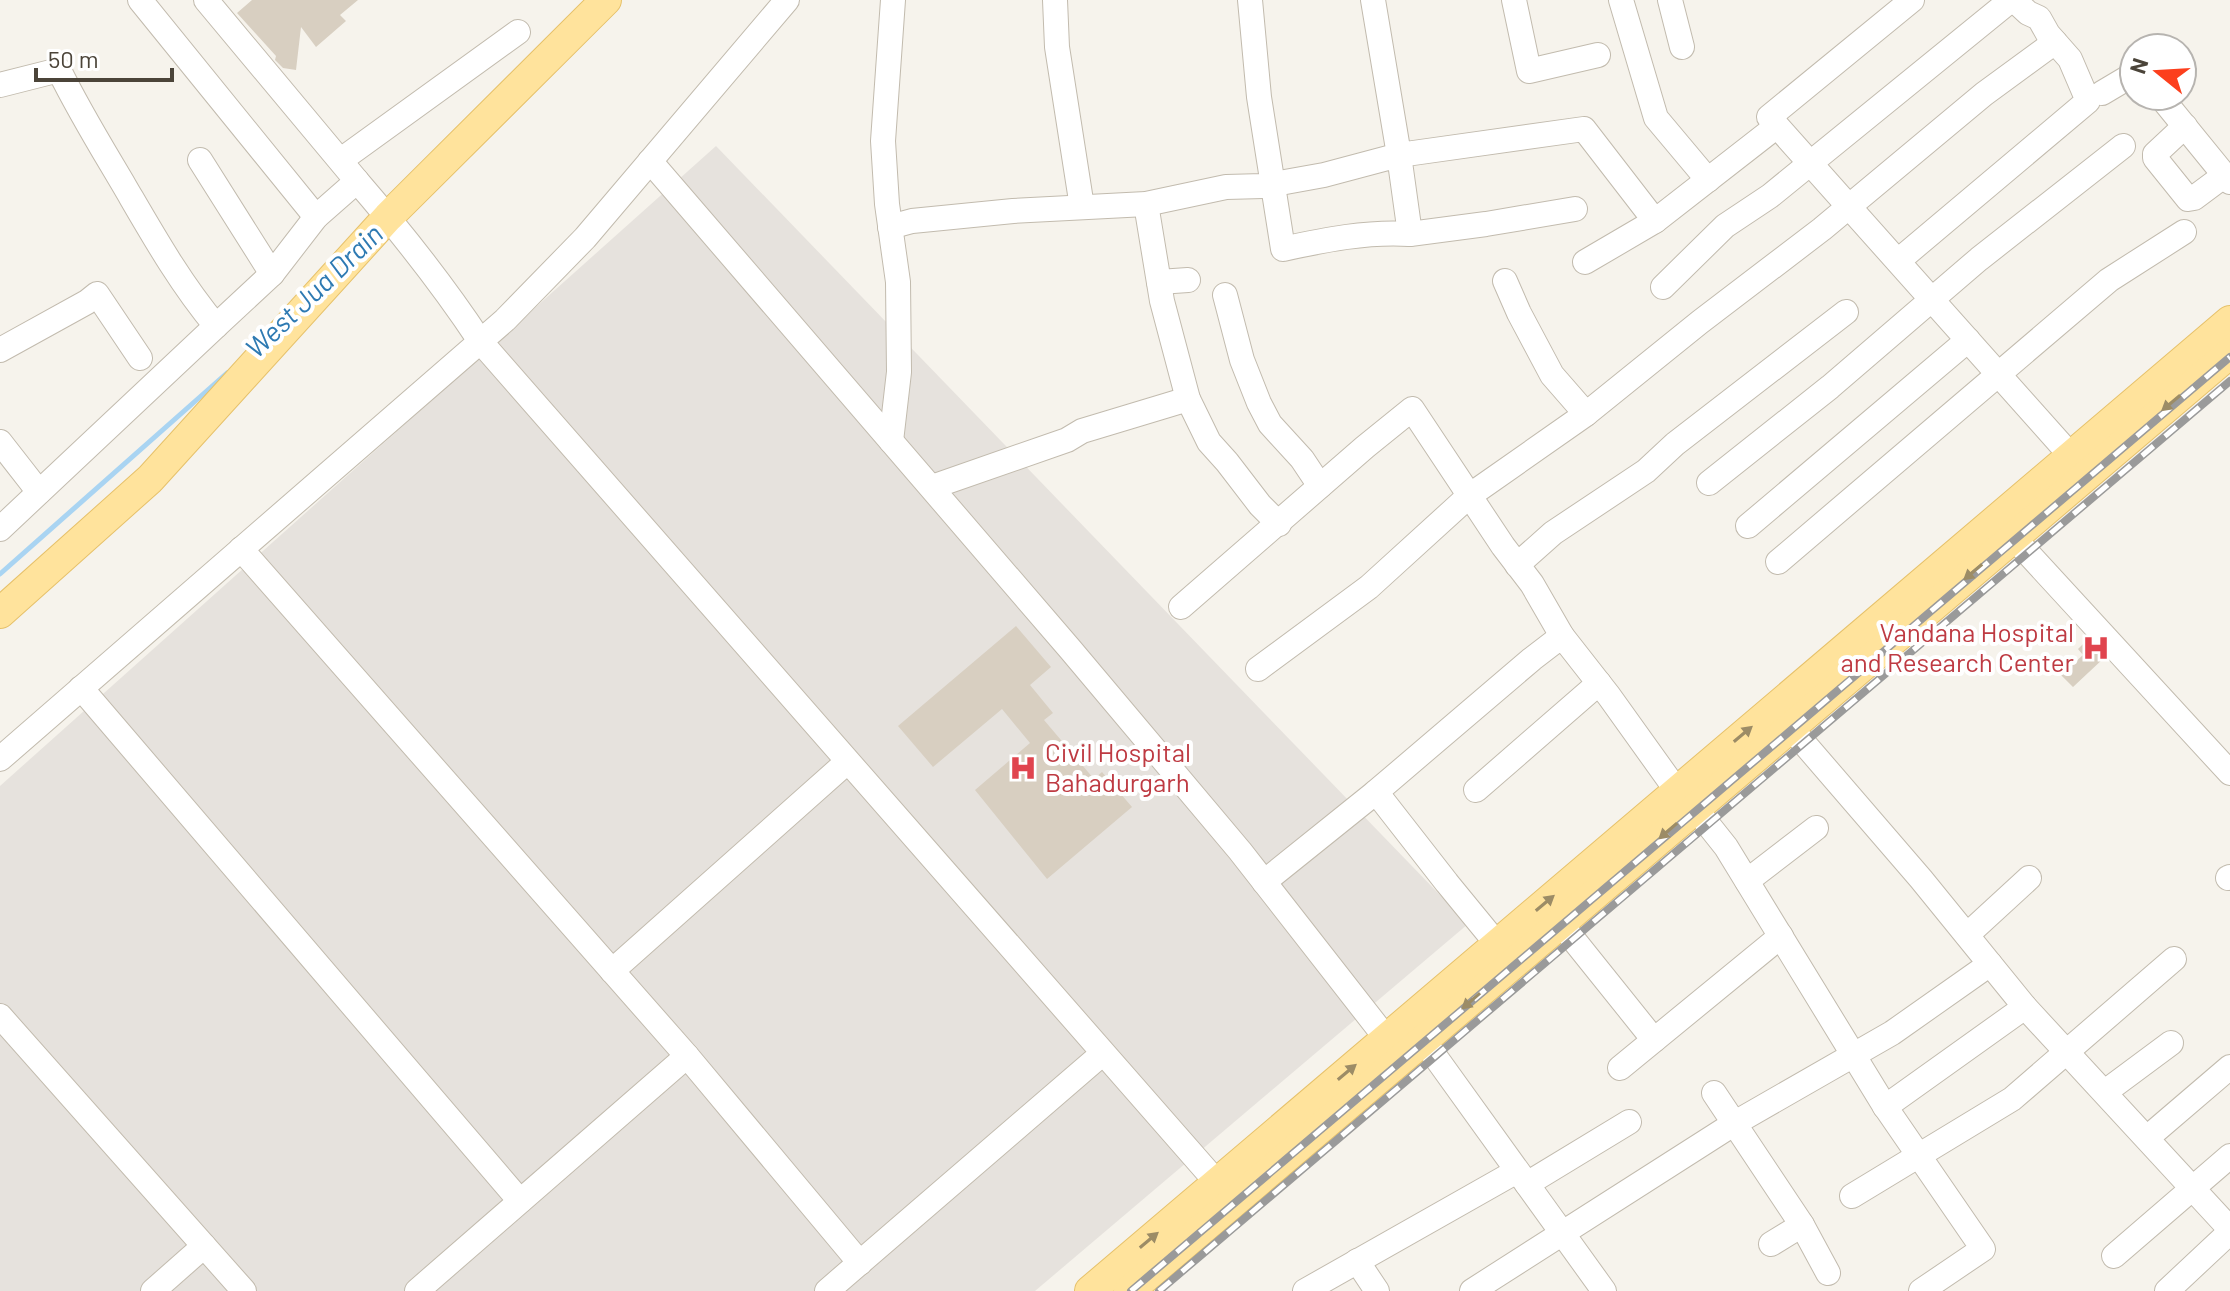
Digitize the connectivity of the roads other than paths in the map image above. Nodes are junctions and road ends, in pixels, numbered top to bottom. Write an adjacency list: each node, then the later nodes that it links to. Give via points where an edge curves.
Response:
1 (140, 0): 38 (street)
2 (206, 0): 27 (street)
3 (606, 0): 39 (main road)
4 (787, 0): 28 (street)
5 (893, 0): 41 (street, via 883,141)
6 (1055, 0): 36 (street, via 1057,47)
7 (1250, 0): 33 (street)
8 (1373, 0): 25 (street)
9 (1514, 0): 17 (street, via 1529,71)
10 (1621, 0): 31 (street, via 1656,118)
11 (1670, 0): 16 (street)
12 (1912, 0): 22 (street, via 1769,117)
13 (2013, 0): 15 (street, via 2039,18); 29 (street)
14 (518, 32): 27 (street)
15 (2055, 42): 35 (street); 44 (street, via 2070,59 2088,101)
16 (1682, 47)
17 (1598, 55)
18 (2118, 84): 20 (street)
19 (0, 85): 55 (street, via 59,70 162,250)
20 (2102, 93)
21 (2173, 112): 23 (street)
22 (1777, 126): 29 (street); 31 (street)
23 (2185, 126): 30 (street); 30 (street, via 2155,158 2188,199)
24 (2123, 146): 52 (street)
25 (1399, 155): 33 (street); 40 (street, via 1584,129); 43 (street)
26 (200, 160): 46 (street)
27 (341, 160): 32 (street)
28 (650, 161): 57 (street, via 585,238); 64 (street)
29 (1810, 162): 35 (street); 50 (street, via 1725,226)
30 (2227, 179)
31 (1708, 180): 40 (street)
32 (357, 181): 38 (street); 39 (street)
33 (1272, 184): 34 (street, via 1226,187); 43 (street, via 1283,249 1355,236)
34 (1146, 204): 36 (street); 49 (street)
35 (1848, 206): 44 (street); 63 (street)
36 (1082, 207): 41 (street, via 985,213)
37 (1575, 209): 43 (street)
38 (316, 217): 46 (street)
39 (388, 217): 57 (street); 80 (main road, via 150,479)
40 (1655, 221): 45 (street)
41 (890, 227): 64 (street, via 898,282 899,372)
42 (2184, 232): 61 (street, via 2109,280)
43 (1410, 234)
44 (1898, 261): 52 (street)
45 (1585, 262)
46 (272, 274): 55 (street)
47 (1188, 280): 49 (street)
48 (1505, 281): 63 (street, via 1552,375)
49 (1159, 282): 62 (street)
50 (1663, 287)
51 (1225, 295): 68 (street, via 1259,403)
52 (1932, 300): 56 (street); 67 (street)
53 (1846, 312): 78 (street, via 1646,471 1553,533)
54 (2230, 321): 66 (main road)
55 (216, 326): 70 (street)
56 (1968, 340): 61 (street); 73 (street)
57 (480, 341): 76 (street); 87 (street)
58 (0, 350): 60 (street, via 97,294)
59 (2230, 353): 66 (main road, one-way to 66)
60 (140, 358)
61 (1998, 374): 66 (street); 77 (street)
62 (1188, 399): 69 (street, via 1082,431); 72 (street, via 1209,442)
63 (1586, 414): 71 (street)
64 (891, 441): 69 (street)
65 (0, 442): 70 (street)
66 (2079, 465): 75 (main road); 91 (main road, one-way to 66)
67 (1709, 483)
68 (1320, 486): 71 (street, via 1412,409); 72 (street)
69 (932, 487): 95 (street)
70 (39, 492): 74 (street)
71 (1469, 496): 78 (street); 82 (street, via 1369,587)
72 (1279, 524): 79 (street)
73 (1748, 526)
74 (0, 529)
75 (2013, 537): 85 (main road, one-way to 85); 88 (street)
76 (241, 549): 84 (street); 102 (street)
77 (1778, 562)
78 (1517, 565): 81 (street)
79 (1181, 607)
80 (0, 613)
81 (1562, 636): 83 (street); 90 (street)
82 (1258, 669)
83 (1599, 683): 89 (street); 91 (street)
84 (81, 688): 86 (street); 127 (street)
85 (1790, 727): 91 (main road); 97 (street)
86 (0, 759)
87 (847, 762): 102 (street); 110 (street)
88 (2230, 773)
89 (1476, 790)
90 (1376, 792): 95 (street); 99 (street)
91 (1686, 800): 94 (street); 96 (main road, one-way to 96); 99 (main road, one-way to 91)
92 (1816, 828): 94 (street)
93 (2029, 878): 97 (street)
94 (1747, 881): 98 (street)
95 (1264, 882): 105 (street)
96 (1561, 924): 106 (street); 107 (main road, one-way to 107)
97 (1967, 935): 101 (street)
98 (1781, 936): 106 (street); 112 (street)
99 (1497, 944): 105 (main road)
100 (2174, 959): 109 (street)
101 (1990, 964): 103 (street); 112 (street)
102 (612, 971): 111 (street)
103 (2025, 1007): 109 (street); 117 (street)
104 (0, 1016): 132 (street)
105 (1386, 1038): 125 (main road, one-way to 105)
106 (1654, 1040): 114 (street)
107 (1424, 1041): 123 (street); 125 (main road)
108 (2171, 1043): 115 (street)
109 (2067, 1050): 115 (street); 121 (street, via 2012,1099)
110 (1102, 1054): 125 (street); 135 (street)
111 (687, 1056): 127 (street); 135 (street)
112 (1855, 1056): 117 (street); 119 (street)
113 (2230, 1067): 120 (street)
114 (1620, 1068)
115 (2105, 1092): 120 (street)
116 (1714, 1093): 119 (street)
117 (1885, 1107): 121 (street)
118 (1629, 1122): 123 (street)
119 (1735, 1123): 128 (street); 130 (street)
120 (2147, 1138): 124 (street)
121 (1919, 1155): 126 (street); 147 (street, via 1983,1249)
122 (2230, 1156): 124 (street)
123 (1522, 1178): 130 (street); 134 (street)
124 (2194, 1189): 129 (street); 133 (street)
125 (1225, 1192): 141 (main road, one-way to 125); 142 (main road)
126 (1852, 1196)
127 (520, 1201): 139 (street)
128 (1802, 1225): 131 (street); 136 (street)
129 (2230, 1230): 148 (street)
130 (1562, 1233): 145 (street); 146 (street)
131 (1771, 1244)
132 (204, 1246): 137 (street); 138 (street)
133 (2114, 1256)
134 (1357, 1261): 143 (street); 144 (street)
135 (860, 1263): 140 (street)
136 (1828, 1273)
137 (153, 1291)
138 (244, 1291)
139 (417, 1291)
140 (827, 1291)
141 (1090, 1291)
142 (1129, 1291)
143 (1305, 1291)
144 (1377, 1291)
145 (1472, 1291)
146 (1604, 1291)
147 (1921, 1291)
148 (2167, 1291)

